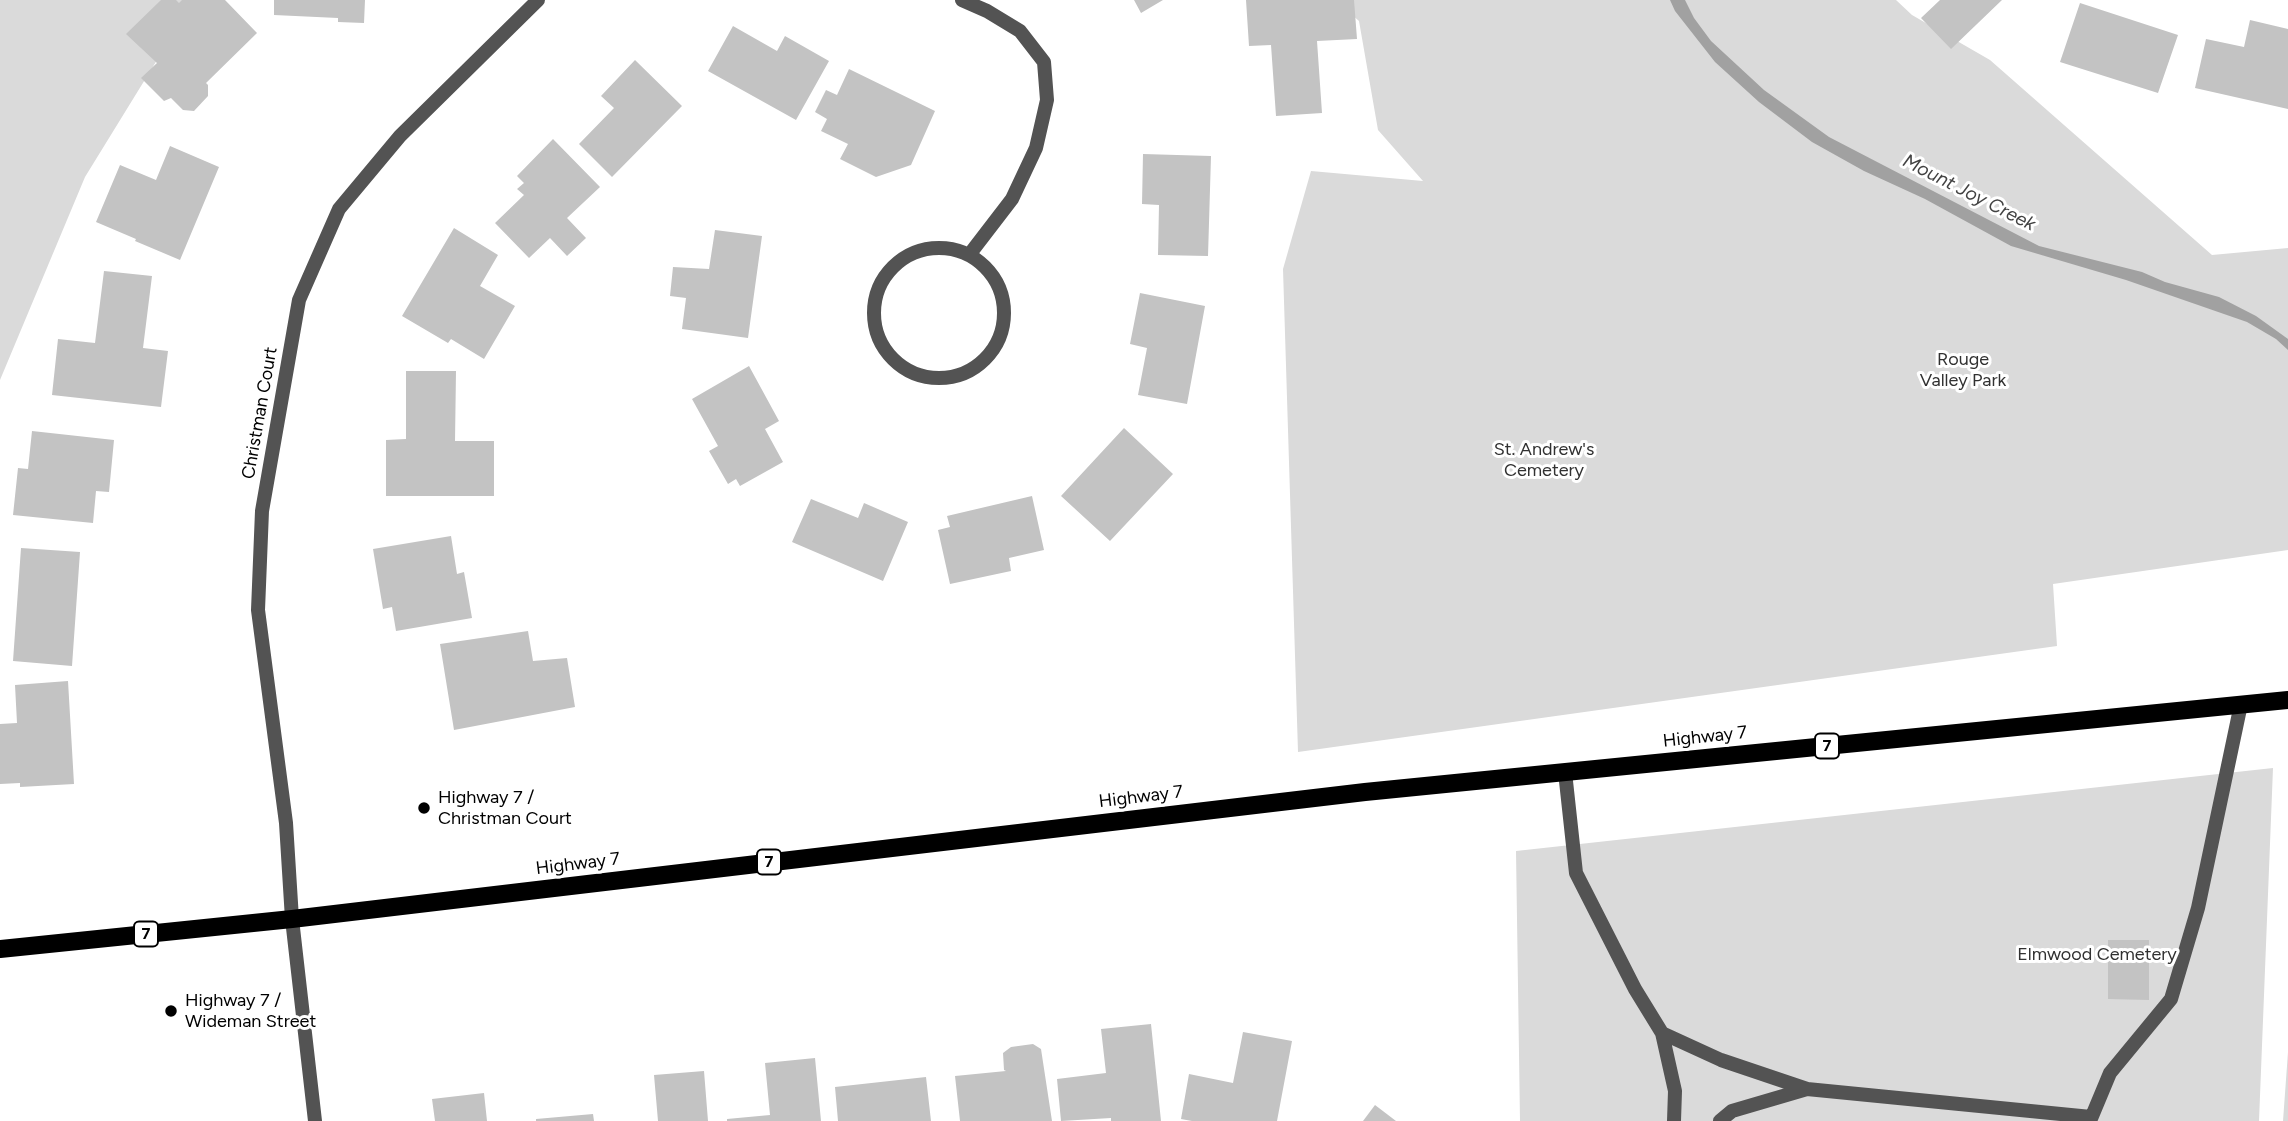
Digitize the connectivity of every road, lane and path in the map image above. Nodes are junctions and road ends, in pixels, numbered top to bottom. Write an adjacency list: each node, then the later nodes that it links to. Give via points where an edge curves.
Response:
1 (538, 0): 7 (street, Christman Court, via 400,136 339,209 299,300 262,511 258,610 286,822)
2 (962, 0): 3 (street, via 1020,31 1044,62 1047,100 1036,148 1012,199)
3 (969, 255): 3 (street, via 944,247 919,251 896,263 881,284 873,308 877,333 889,356 909,371 934,379 960,375 982,363 998,342 1005,318 1002,293 989,270)
4 (2288, 700): 5 (main road, Highway 7 / 7)
5 (2241, 704): 6 (main road, Highway 7 / 7); 11 (street, via 2198,908 2171,999 2110,1073)
6 (1565, 772): 7 (main road, Highway 7 / 7); 9 (street, via 1576,873)
7 (292, 919): 8 (main road, Highway 7 / 7); 12 (street, Christman Court)
8 (0, 949)
9 (1661, 1032): 10 (street, via 1721,1060); 13 (street, via 1675,1091)
10 (1807, 1089): 11 (street); 14 (street, via 1732,1111)
11 (2090, 1119)
12 (315, 1121)
13 (1674, 1121)
14 (1720, 1121)

